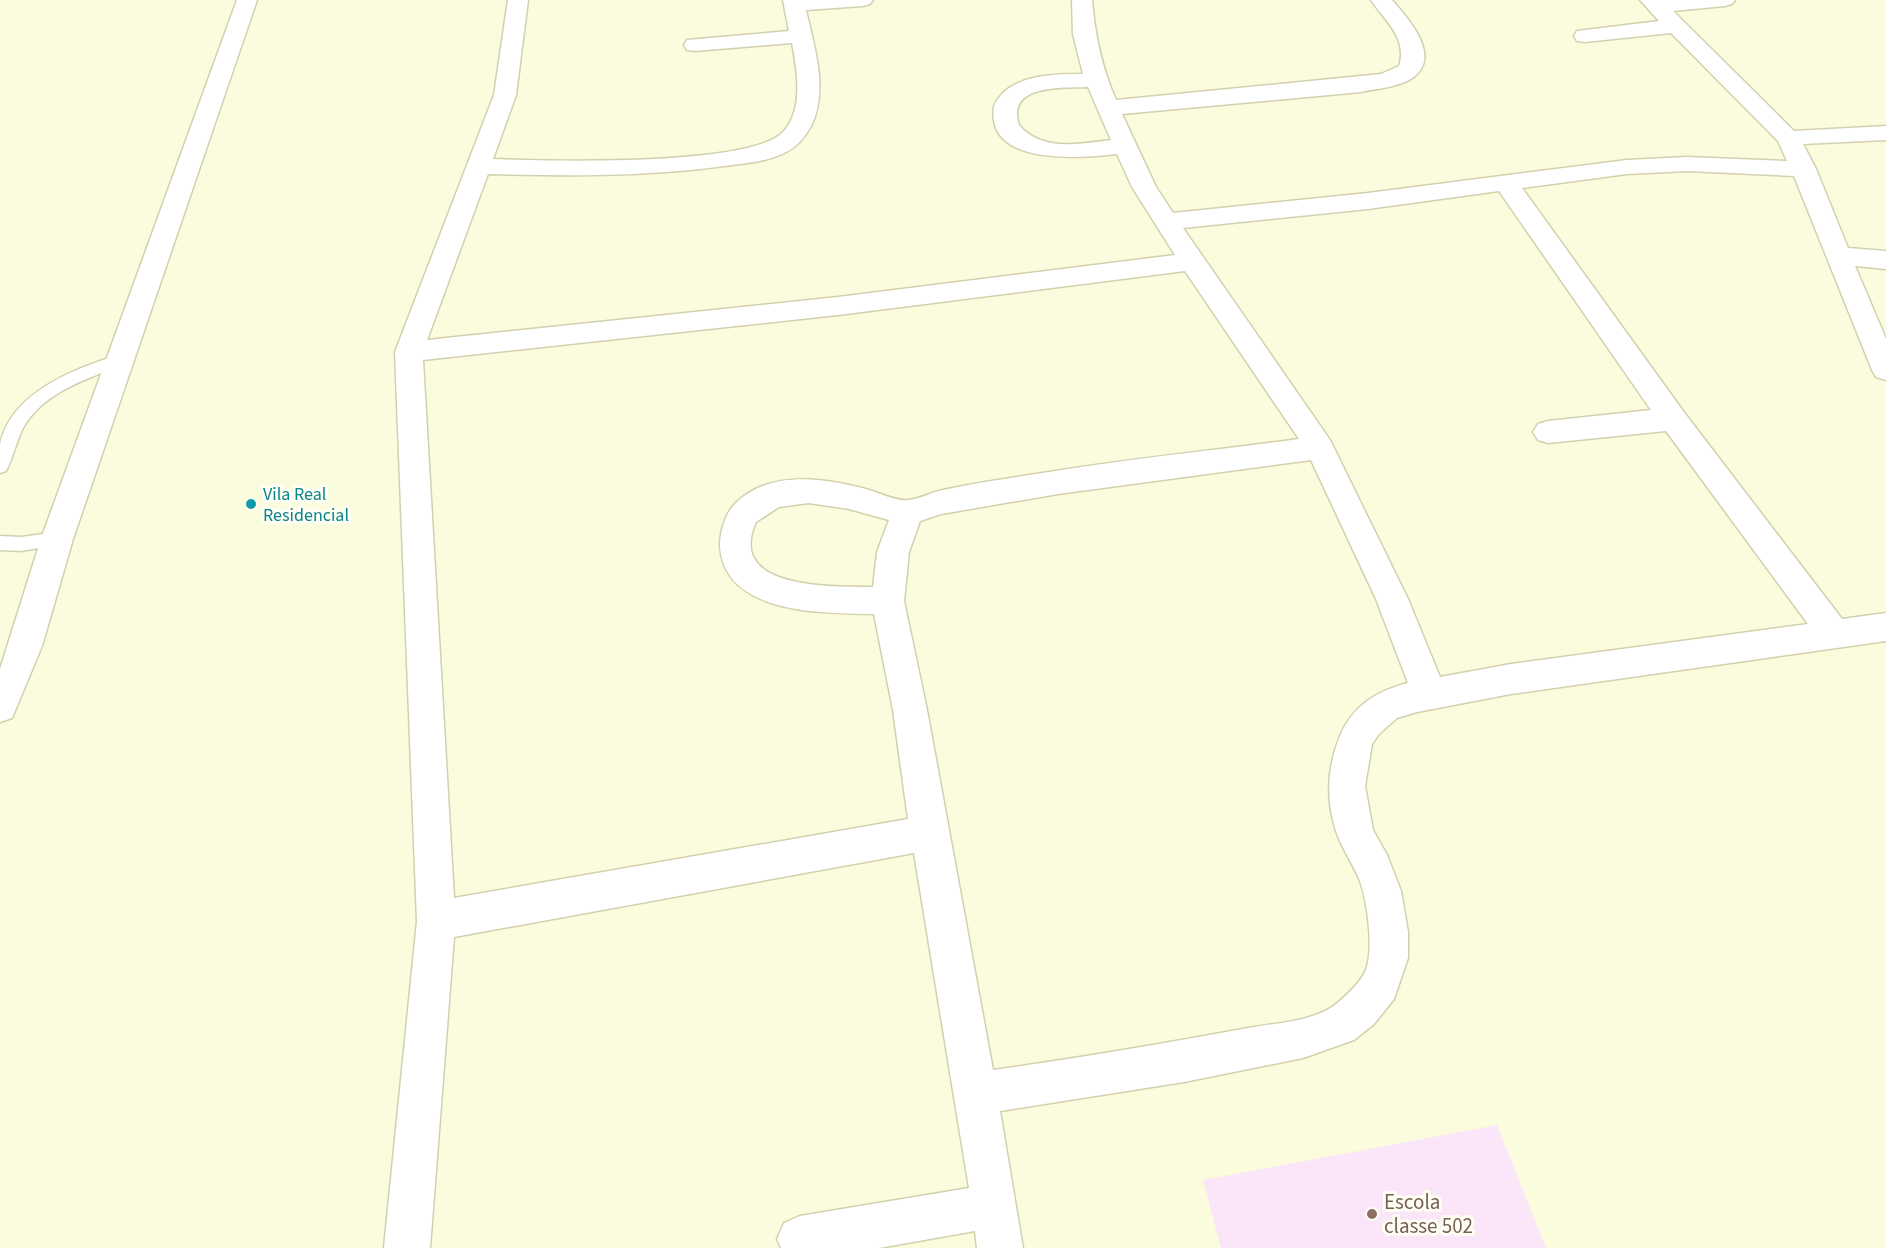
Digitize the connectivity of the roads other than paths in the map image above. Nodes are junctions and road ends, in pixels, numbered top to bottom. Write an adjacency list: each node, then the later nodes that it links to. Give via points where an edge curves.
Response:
1 (247, 0): 26 (street)
2 (518, 0): 18 (street, via 505,95)
3 (862, 0): 7 (street)
4 (1082, 0): 13 (street, via 1084,34)
5 (1381, 0): 14 (street, via 1414,50 1409,70 1399,76 1361,85)
6 (1725, 0): 8 (street)
7 (794, 3): 10 (street)
8 (1653, 3): 9 (street)
9 (1675, 26): 11 (street); 16 (street)
10 (801, 36): 12 (street); 18 (street, via 808,85 806,111 793,135 771,150 675,164)
11 (1585, 36)
12 (695, 45)
13 (1096, 80): 14 (street); 17 (street, via 1054,82 1013,94 1006,103 1006,125 1017,138 1049,150)
14 (1108, 108): 17 (street)
15 (1886, 133): 16 (street)
16 (1788, 138): 19 (street)
17 (1127, 146): 21 (street, via 1144,187)
18 (480, 166): 25 (street)
19 (1804, 169): 20 (street, via 1627,167); 22 (street)
20 (1506, 184): 21 (street); 28 (street)
21 (1165, 222): 24 (street)
22 (1840, 256): 23 (street); 27 (street)
23 (1886, 260)
24 (1193, 261): 25 (street, via 838,306); 30 (street)
25 (409, 352): 41 (street)
26 (119, 360): 31 (lane, via 40,398 18,423); 33 (street)
27 (1886, 370)
28 (1673, 419): 29 (street); 37 (street)
29 (1548, 432)
30 (1320, 448): 32 (street, via 1058,482 941,502); 38 (street, via 1392,600)
31 (0, 467)
32 (907, 513): 35 (street, via 893,552); 35 (street, via 842,496 789,493 760,501 738,523 737,559 756,582 786,594)
33 (57, 539): 34 (lane); 39 (street, via 37,611)
34 (0, 543)
35 (888, 601): 40 (street)
36 (1886, 627): 37 (street)
37 (1836, 636): 38 (street, via 1511,679)
38 (1430, 694): 42 (street, via 1398,700 1380,710 1365,724 1347,769 1356,836 1383,896 1388,929 1386,970 1373,997 1346,1022 1298,1039 1167,1065)
39 (0, 707)
40 (929, 833): 41 (street); 42 (street)
41 (436, 921): 45 (street)
42 (976, 1094): 43 (street)
43 (996, 1227): 44 (street)
44 (800, 1239)
45 (407, 1248)

